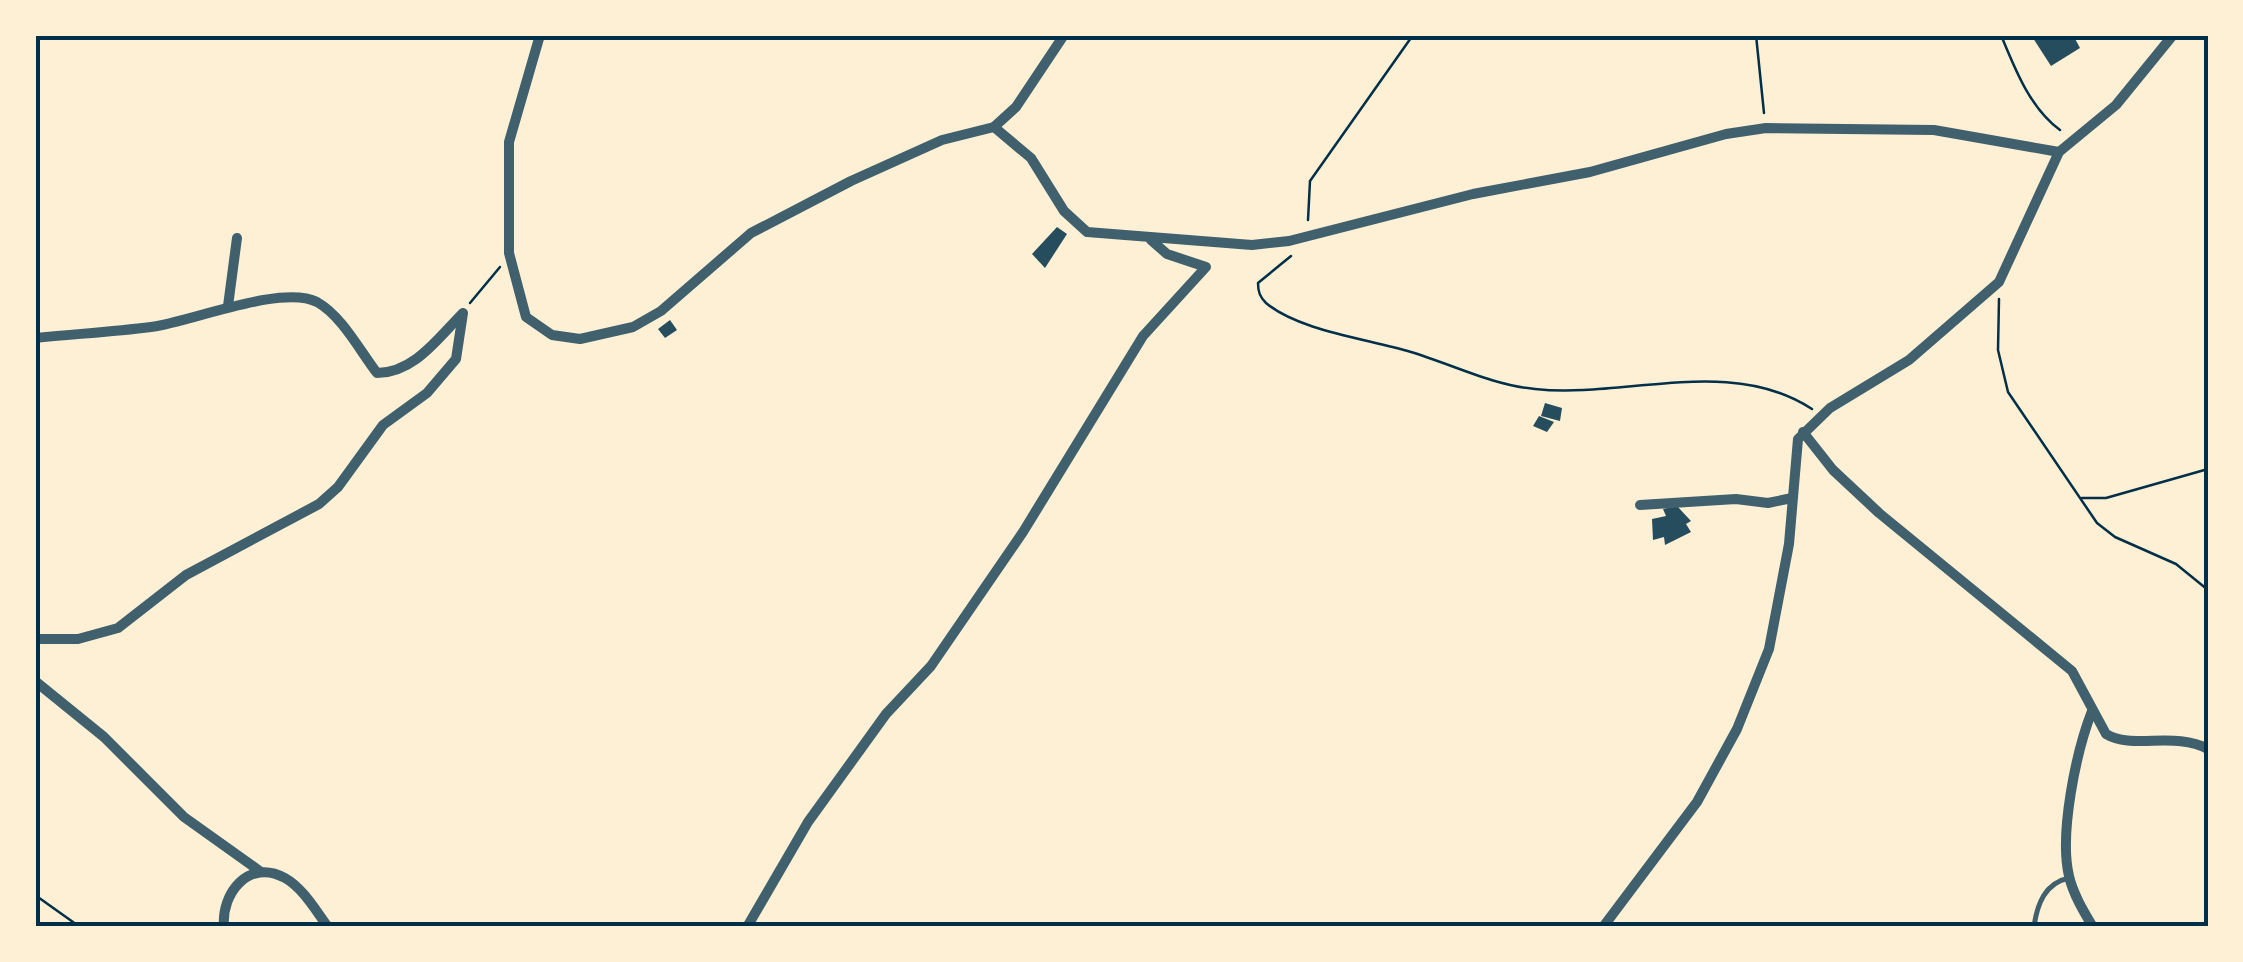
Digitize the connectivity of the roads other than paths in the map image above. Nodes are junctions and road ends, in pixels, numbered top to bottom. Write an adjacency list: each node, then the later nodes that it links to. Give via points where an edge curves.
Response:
1 (540, 35): 4 (street, via 510,142 509,253 526,317 538,329 580,340 661,312 751,233 942,140)
2 (1064, 35): 4 (street, via 1016,107)
3 (2174, 35): 5 (street, via 2116,106)
4 (994, 127): 7 (street, via 1031,158 1079,228)
5 (2060, 152): 7 (street, via 1958,132 1766,128 1310,236 1252,244); 10 (street, via 1998,282 1908,360)
6 (237, 238): 8 (street)
7 (1149, 239): 21 (street, via 1167,254 1206,267 1143,336 1023,532 931,666 886,714 808,822)
8 (228, 306): 9 (street, via 154,327); 13 (street, via 314,300 377,373 418,360 463,313 456,359 427,393 383,426 319,504 186,575 118,628 78,639)
9 (35, 338)
10 (1803, 432): 11 (street, via 1795,447); 15 (street, via 1865,500 2072,671)
11 (1792, 498): 12 (street); 22 (street, via 1769,649 1737,729 1697,802)
12 (1640, 504)
13 (35, 639)
14 (35, 680): 17 (street, via 104,736 184,817)
15 (2092, 711): 16 (street, via 2112,738 2170,738); 18 (street, via 2074,780)
16 (2208, 749)
17 (262, 872): 19 (street, via 232,890); 20 (street, via 289,880)
18 (2070, 878): 23 (lane, via 2050,886); 24 (street)
19 (224, 927)
20 (328, 927)
21 (746, 927)
22 (1603, 927)
23 (2034, 927)
24 (2093, 927)

